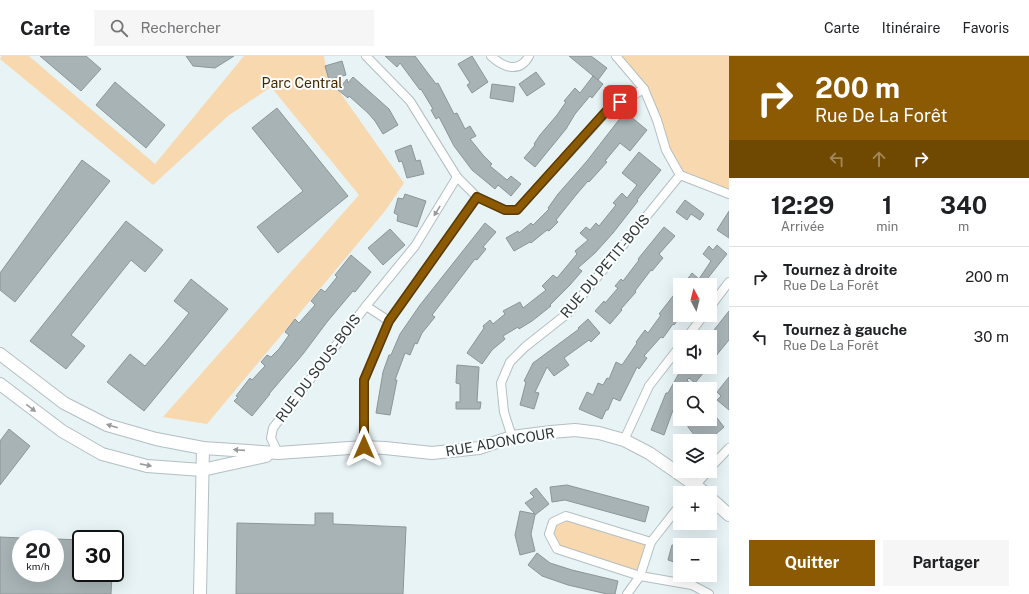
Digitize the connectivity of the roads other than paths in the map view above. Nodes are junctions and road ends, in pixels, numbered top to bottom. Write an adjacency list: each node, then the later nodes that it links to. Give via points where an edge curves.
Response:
1 (366, 56): 7 (street, via 410,101)
2 (491, 56): 3 (street, via 508,67 518,66)
3 (529, 56)
4 (616, 56): 5 (street)
5 (644, 89): 6 (street, via 666,150); 9 (street, via 609,108 517,210 505,210)
6 (680, 175): 8 (street); 19 (street, RUE DU PETIT-BOIS, via 568,313 510,362 501,383 504,412)
7 (457, 177): 9 (street); 12 (street, RUE DU SOUS-BOIS, one-way to 12, via 415,246)
8 (729, 194)
9 (477, 197): 13 (street)
10 (729, 282): 11 (street)
11 (717, 298)
12 (366, 306): 13 (street, RUE DU SOUS-BOIS); 24 (street, RUE DU SOUS-BOIS, via 273,428 271,438)
13 (389, 321): 21 (street, via 364,380)
14 (699, 322): 15 (street)
15 (692, 330)
16 (0, 354): 22 (street, RUE ADONCOUR, one-way to 16, via 156,439 107,425 64,403)
17 (673, 355): 20 (street, via 649,386)
18 (0, 384): 26 (street, RUE ADONCOUR, one-way to 26, via 62,431 102,454 147,466)
19 (512, 437): 20 (street, RUE ADONCOUR, via 575,430); 21 (street, RUE ADONCOUR, via 479,448 432,453)
20 (624, 440): 28 (street, RUE ADONCOUR, via 649,453)
21 (364, 447): 24 (street, RUE ADONCOUR)
22 (203, 448): 24 (street, RUE ADONCOUR, one-way to 22); 26 (street)
23 (729, 448): 25 (street)
24 (278, 453): 26 (street, RUE ADONCOUR)
25 (717, 461)
26 (202, 470): 35 (street)
27 (702, 478): 29 (street)
28 (688, 486)
29 (695, 486)
30 (717, 504): 32 (street)
31 (673, 513): 33 (street)
32 (729, 515)
33 (651, 542): 34 (street); 34 (street, via 566,516 553,522 549,534 557,549)
34 (640, 576): 36 (street); 37 (street, via 692,585)
35 (200, 594)
36 (627, 594)
37 (709, 594)

